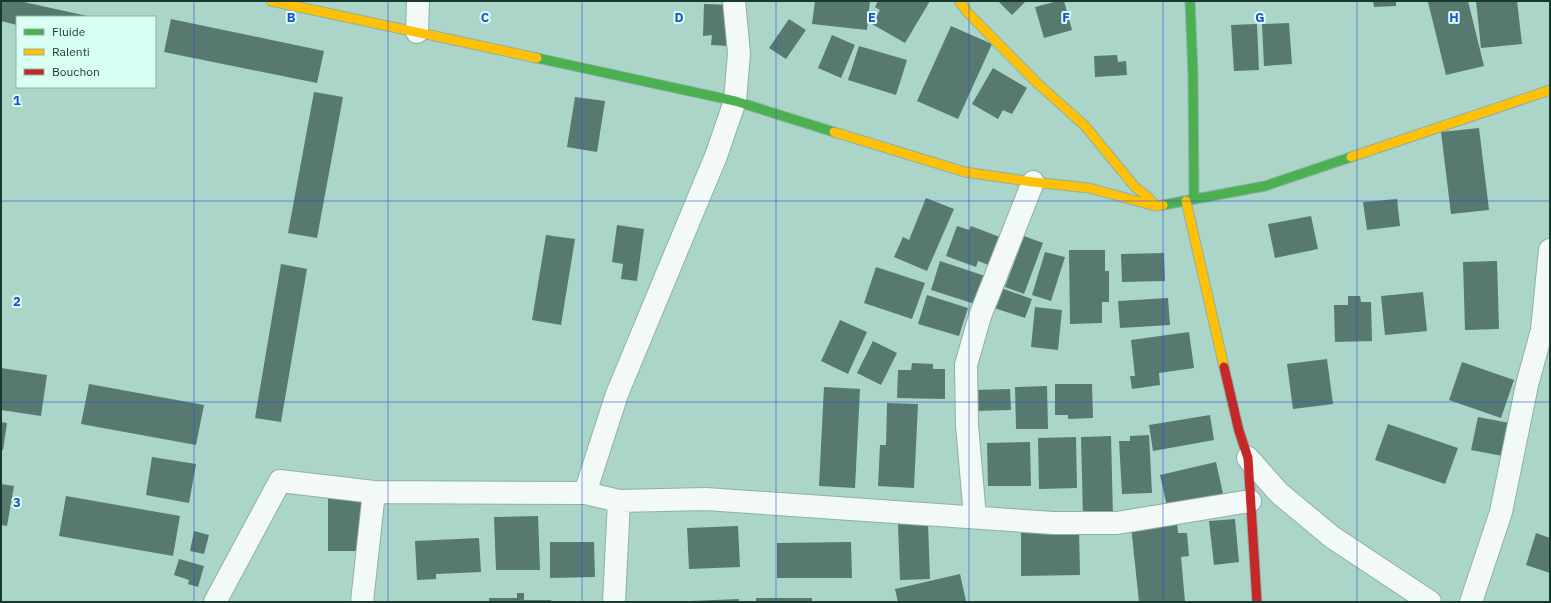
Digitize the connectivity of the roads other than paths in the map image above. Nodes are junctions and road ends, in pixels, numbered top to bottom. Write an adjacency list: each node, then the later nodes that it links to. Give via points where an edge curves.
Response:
1 (271, 1): 6 (street)
2 (418, 1): 6 (street)
3 (734, 1): 8 (street, via 739,54)
4 (959, 1): 11 (street, via 1036,82 1085,126)
5 (1190, 1): 10 (street, via 1193,75)
6 (417, 32): 8 (street)
7 (1550, 90): 10 (street, via 1265,186)
8 (736, 101): 9 (street, via 965,172); 15 (street, via 716,156 617,394)
9 (1032, 182): 11 (street, via 1089,188); 18 (street, via 980,316 966,365)
10 (1190, 200): 11 (street); 13 (street, via 1239,431)
11 (1155, 206)
12 (1550, 250): 24 (street, via 1542,330 1500,512)
13 (1248, 458): 17 (street); 23 (street, via 1279,493 1332,537)
14 (374, 492): 15 (street); 19 (street, via 280,481); 20 (street)
15 (585, 493): 16 (street)
16 (619, 501): 18 (street, via 706,499); 21 (street)
17 (1250, 501): 18 (street, via 1117,522 1053,523); 22 (street)
18 (975, 517)
19 (215, 602)
20 (362, 602)
21 (614, 602)
22 (1257, 602)
23 (1430, 602)
24 (1471, 602)

